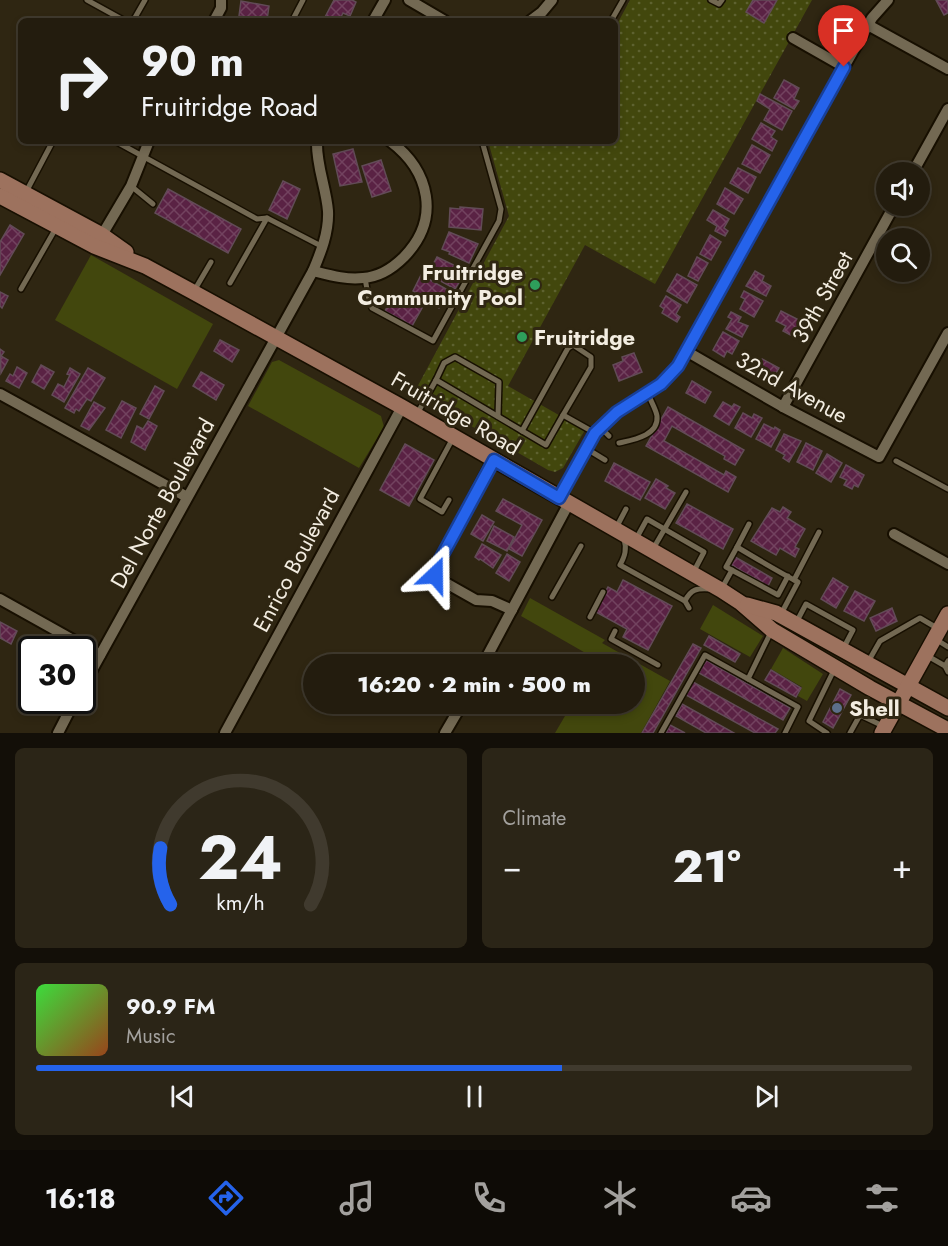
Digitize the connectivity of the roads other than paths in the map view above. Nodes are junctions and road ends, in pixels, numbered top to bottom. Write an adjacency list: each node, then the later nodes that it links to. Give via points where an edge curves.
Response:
1 (87, 0): 12 (lane)
2 (145, 0): 13 (lane)
3 (221, 0): 14 (street)
4 (303, 0): 15 (lane)
5 (386, 0): 16 (street)
6 (409, 0): 17 (street)
7 (552, 0): 18 (street)
8 (623, 0): 19 (lane)
9 (711, 0): 10 (lane, via 719,4)
10 (722, 0)
11 (888, 0): 20 (street)
12 (120, 18)
13 (135, 18)
14 (216, 18)
15 (294, 18)
16 (375, 18)
17 (440, 18)
18 (534, 18)
19 (613, 18)
20 (868, 25): 22 (street); 23 (street)
21 (793, 38): 22 (street)
22 (844, 67): 52 (street)
23 (948, 69)
24 (948, 109): 32 (street)
25 (51, 144): 35 (lane)
26 (120, 144): 31 (lane)
27 (148, 144): 31 (street)
28 (317, 144): 42 (street, Del Norte Boulevard, via 328,212)
29 (394, 144): 46 (street, via 417,168 425,189 425,220 417,240 394,267)
30 (483, 144): 46 (lane, via 501,209 499,221 433,341 372,308)
31 (142, 156): 34 (street); 39 (lane, via 257,219)
32 (919, 162)
33 (0, 180): 35 (main road, Fruitridge Road)
34 (131, 186): 37 (lane); 41 (street)
35 (25, 193): 41 (main road, Fruitridge Road)
36 (0, 196): 40 (main road, Fruitridge Road)
37 (153, 204)
38 (888, 216): 57 (street, 39th Street)
39 (267, 218): 42 (lane); 47 (lane)
40 (57, 227): 44 (main road, Fruitridge Road); 48 (lane)
41 (102, 235): 44 (main road, Fruitridge Road)
42 (323, 246): 45 (street, Del Norte Boulevard)
43 (211, 262): 49 (lane)
44 (145, 266): 49 (main road, Fruitridge Road)
45 (313, 271): 46 (street); 51 (street, Del Norte Boulevard)
46 (365, 279)
47 (230, 283)
48 (21, 289)
49 (194, 292): 51 (main road, Fruitridge Road)
50 (948, 333): 57 (street, 32nd Avenue, via 879,457)
51 (275, 338): 56 (main road, Fruitridge Road); 71 (street, Del Norte Boulevard)
52 (686, 351): 54 (street, via 678,366); 57 (street, 32nd Avenue)
53 (436, 380): 58 (lane); 60 (lane); 60 (lane, via 444,363 455,357 490,377 498,382)
54 (648, 393): 62 (street, via 617,412); 64 (lane, via 657,422 648,434)
55 (0, 394): 71 (street)
56 (402, 406): 58 (main road, Fruitridge Road); 129 (street, Enrico Boulevard)
57 (783, 406)
58 (416, 415): 63 (main road, Fruitridge Road)
59 (563, 415): 61 (lane, via 546,445); 61 (lane, via 591,367 591,357 573,345); 62 (lane)
60 (498, 416): 61 (lane)
61 (522, 430)
62 (602, 432): 65 (street)
63 (454, 437): 66 (main road, Fruitridge Road); 72 (lane, via 420,500 442,513)
64 (619, 443)
65 (587, 449): 67 (lane); 73 (street)
66 (494, 460): 73 (main road, Fruitridge Road); 102 (street, via 434,572 437,578 476,600 492,601)
67 (605, 460)
68 (896, 461): 69 (lane)
69 (948, 489)
70 (686, 492): 77 (lane)
71 (188, 497): 112 (street, Del Norte Boulevard)
72 (449, 500)
73 (564, 501): 76 (main road, Fruitridge Road); 102 (street)
74 (626, 509): 76 (lane)
75 (749, 524): 82 (lane)
76 (615, 530): 80 (main road, Fruitridge Road); 99 (lane, via 626,546 621,565)
77 (665, 530): 80 (lane, via 647,519); 83 (lane); 92 (lane, via 704,552)
78 (819, 532): 94 (lane)
79 (894, 534): 88 (street)
80 (635, 541): 83 (main road, Fruitridge Road)
81 (580, 546): 97 (lane)
82 (737, 547): 84 (lane); 90 (lane, via 726,567)
83 (653, 551): 92 (main road, Fruitridge Road)
84 (747, 553): 85 (lane); 86 (lane)
85 (758, 559): 87 (lane); 89 (lane)
86 (743, 561)
87 (767, 564): 91 (lane); 93 (lane)
88 (948, 564)
89 (753, 567)
90 (736, 570): 93 (lane, via 778,595); 95 (lane)
91 (763, 572)
92 (693, 574): 95 (main road, Fruitridge Road)
93 (788, 576): 94 (lane)
94 (794, 580): 104 (lane, via 798,582)
95 (721, 590): 99 (lane, via 694,590); 100 (main road, Fruitridge Road)
96 (603, 592): 105 (lane)
97 (552, 597)
98 (0, 599): 112 (street)
99 (685, 601): 101 (lane)
100 (741, 603): 104 (main road, Fruitridge Road); 107 (main road, Fruitridge Road)
101 (689, 608)
102 (512, 610): 111 (street)
103 (948, 614): 109 (main road)
104 (780, 615): 106 (main road, Fruitridge Road)
105 (590, 617)
106 (795, 624): 110 (main road, Fruitridge Road); 110 (lane, via 806,604 853,630)
107 (772, 630): 118 (main road, Fruitridge Road); 120 (lane)
108 (615, 631): 116 (lane, via 611,639)
109 (941, 638): 113 (main road); 117 (lane, via 920,618 880,641)
110 (842, 651): 117 (main road, Fruitridge Road)
111 (488, 654)
112 (100, 655): 114 (street, Del Norte Boulevard)
113 (926, 655): 115 (lane); 121 (main road)
114 (96, 662)
115 (946, 663): 119 (lane)
116 (658, 664)
117 (867, 664): 121 (main road, Fruitridge Road)
118 (836, 668): 122 (main road, Fruitridge Road); 133 (lane, via 809,721)
119 (948, 672)
120 (748, 679): 131 (lane, via 705,655); 132 (lane, via 798,708)
121 (908, 686): 122 (main road); 123 (main road, Fruitridge Road)
122 (898, 703): 126 (main road, Fruitridge Road); 127 (main road)
123 (948, 708)
124 (68, 714): 128 (street)
125 (456, 714): 130 (street)
126 (941, 729)
127 (883, 730): 134 (lane, via 860,715)
128 (58, 733)
129 (225, 733)
130 (446, 733)
131 (661, 733)
132 (785, 733)
133 (827, 733)
134 (850, 733)

